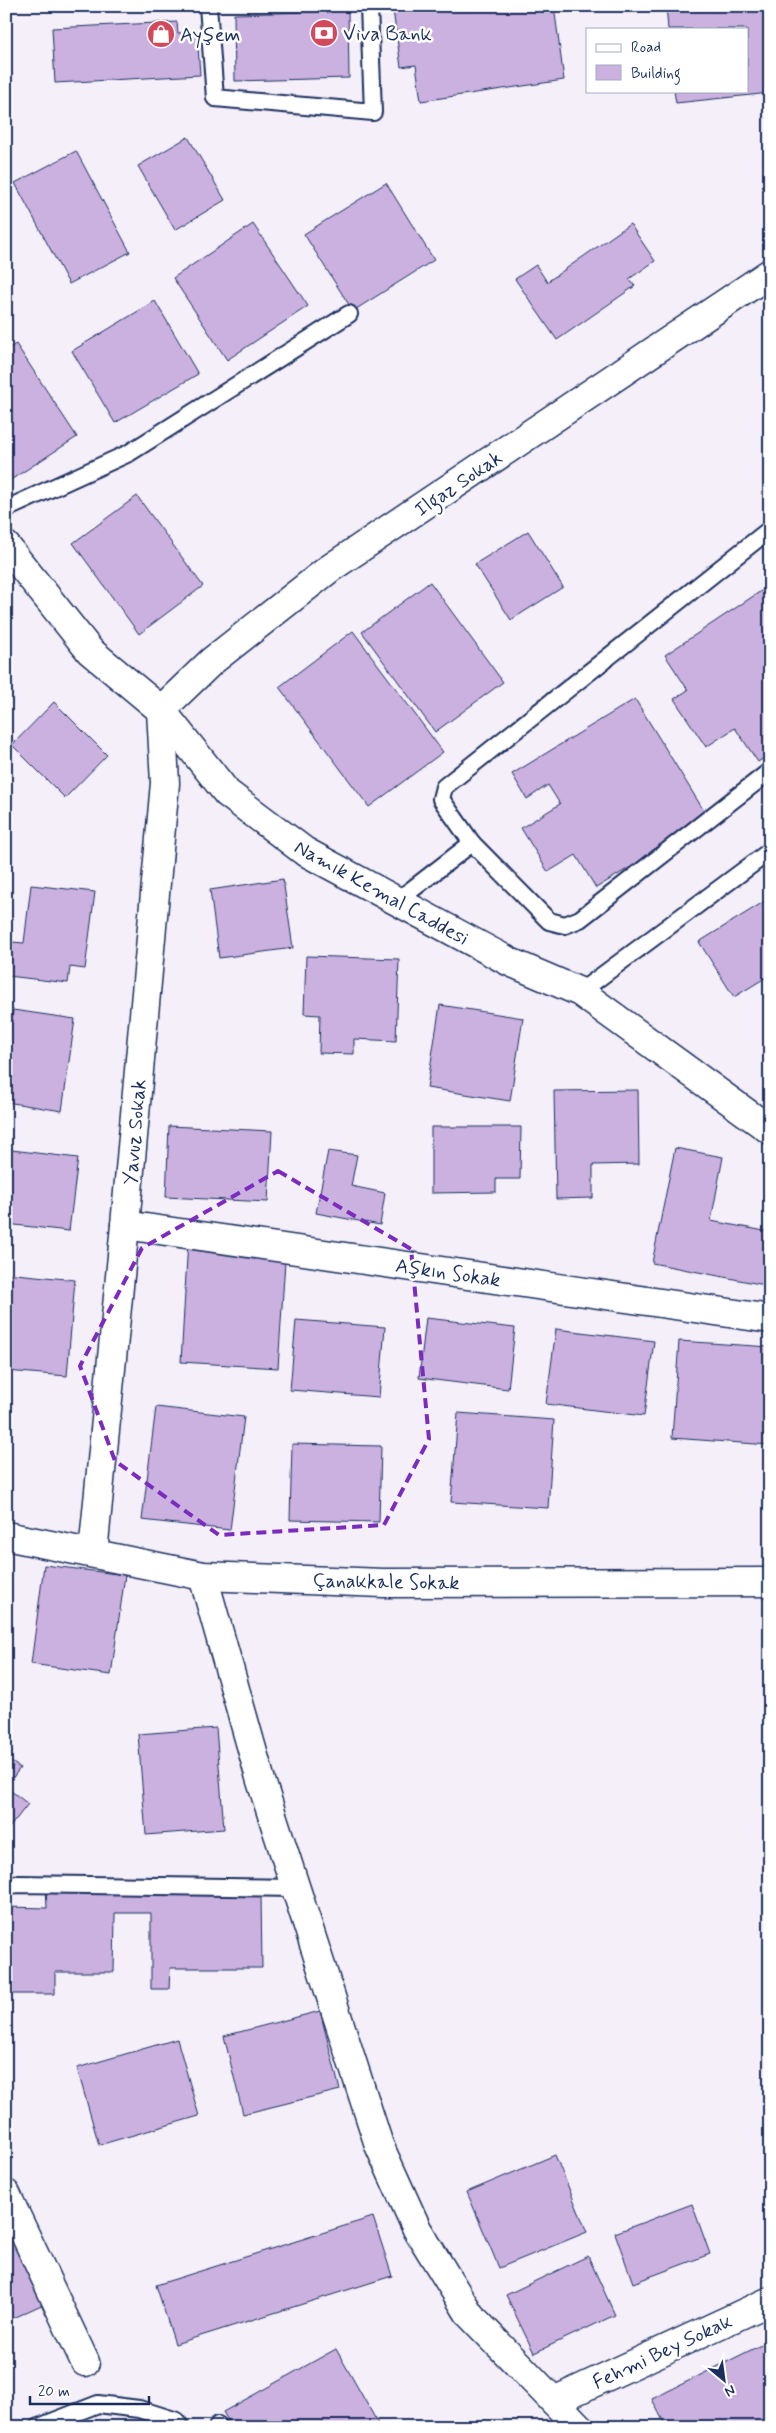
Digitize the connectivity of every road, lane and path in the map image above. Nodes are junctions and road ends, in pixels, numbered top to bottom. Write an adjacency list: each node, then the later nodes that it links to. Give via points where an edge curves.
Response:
1 (208, 6): 2 (lane, via 215,98 373,112)
2 (369, 6)
3 (770, 273): 8 (street, Ilgaz Sokak, via 329,569 212,661)
4 (349, 314): 5 (lane, via 129,453)
5 (6, 509)
6 (770, 529): 10 (lane, via 444,787 441,799)
7 (6, 546): 8 (street, Namık Kemal Caddesi, via 90,651)
8 (161, 710): 12 (street, Namık Kemal Caddesi, via 227,793 304,851); 15 (street, Yavuz Sokak, via 165,783)
9 (770, 772): 10 (lane, via 580,919 565,926 549,922)
10 (472, 843): 12 (lane)
11 (770, 852): 13 (lane)
12 (397, 901): 13 (street, Namık Kemal Caddesi, via 510,962)
13 (580, 992): 14 (street, Namık Kemal Caddesi)
14 (770, 1130)
15 (125, 1226): 16 (street, Aşkın Sokak); 18 (street, Yavuz Sokak)
16 (770, 1319)
17 (6, 1536): 18 (street, Çanakkale Sokak)
18 (93, 1553): 19 (street, Çanakkale Sokak)
19 (203, 1576): 20 (street, Çanakkale Sokak, via 383,1583); 22 (street, via 261,1781)
20 (770, 1582)
21 (6, 1886): 22 (lane)
22 (296, 1888): 26 (street, via 380,2145 416,2229 470,2315)
23 (6, 2194): 25 (street)
24 (770, 2301): 26 (street, Fehmi Bey Sokak)
25 (85, 2362)
26 (554, 2401): 29 (street)
27 (39, 2427): 28 (lane, via 98,2404 139,2409 177,2421)
28 (180, 2427)
29 (579, 2427)

